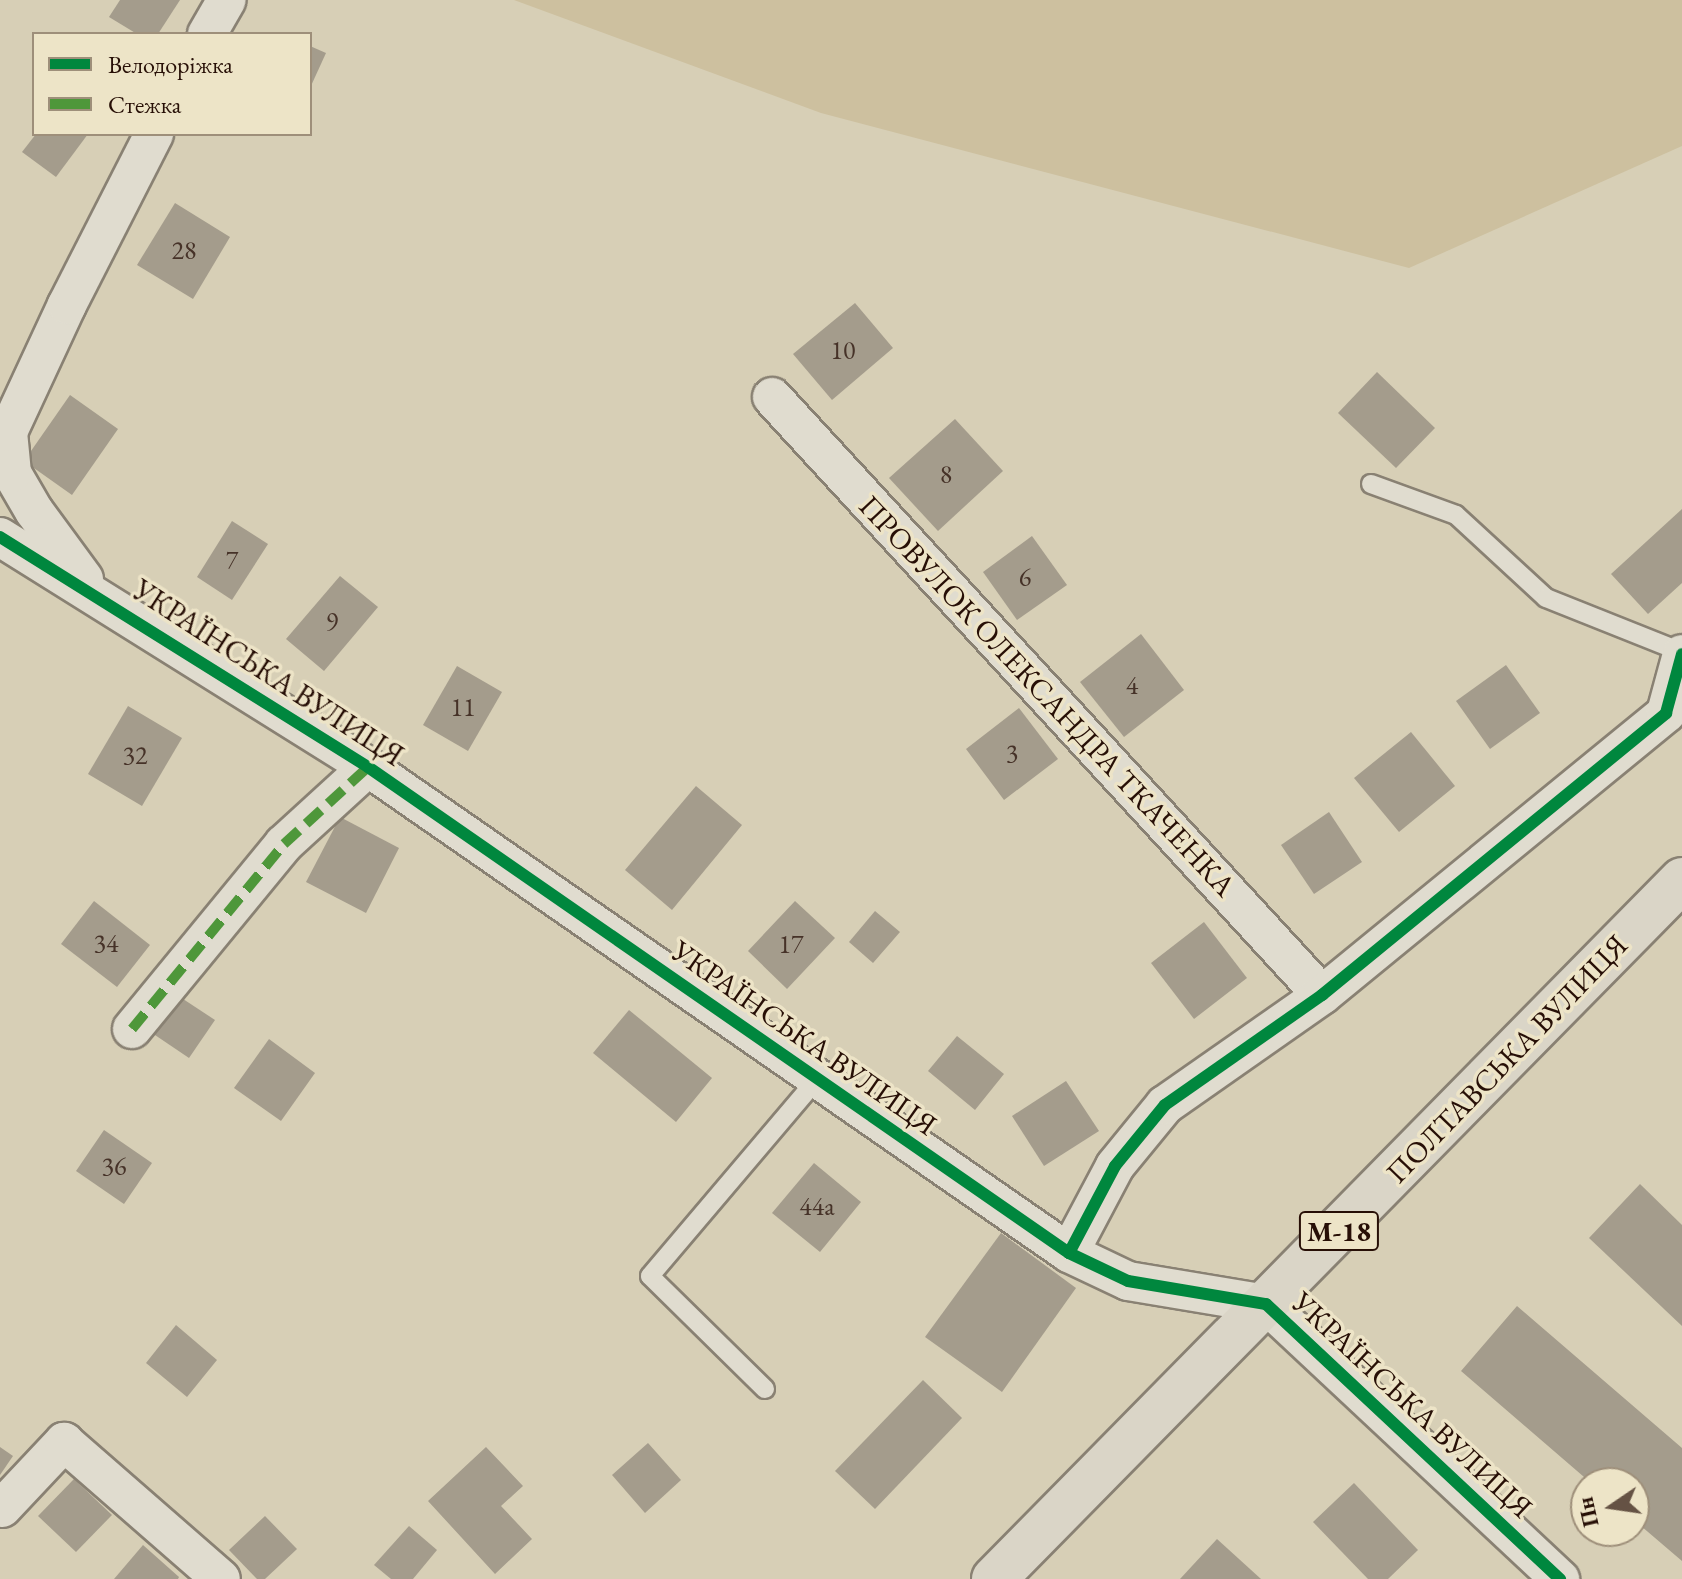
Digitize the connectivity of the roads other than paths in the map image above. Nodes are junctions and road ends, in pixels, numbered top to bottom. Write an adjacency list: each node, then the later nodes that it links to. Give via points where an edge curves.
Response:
1 (227, 0): 2 (street)
2 (208, 32)
3 (153, 136): 7 (street, via 8,432 12,473)
4 (772, 397): 11 (street, ПРОВУЛОК ОЛЕКСАНДРА ТКАЧЕНКА)
5 (1371, 484): 8 (lane, via 1456,515 1546,598)
6 (0, 537): 7 (street, УКРАЇНСЬКА ВУЛИЦЯ)
7 (96, 594): 9 (street, УКРАЇНСЬКА ВУЛИЦЯ)
8 (1682, 653): 11 (street, via 1666,713)
9 (368, 767): 12 (street, via 284,844); 13 (street, УКРАЇНСЬКА ВУЛИЦЯ)
10 (1682, 880): 15 (highway, ПОЛТАВСЬКА ВУЛИЦЯ / М-18)
11 (1322, 995): 14 (street, via 1165,1105 1115,1166)
12 (132, 1029)
13 (817, 1079): 14 (street, УКРАЇНСЬКА ВУЛИЦЯ); 16 (lane, via 650,1276)
14 (1069, 1253): 15 (street, УКРАЇНСЬКА ВУЛИЦЯ, via 1128,1281)
15 (1266, 1304): 19 (highway, ПОЛТАВСЬКА ВУЛИЦЯ / М-18); 20 (street, УКРАЇНСЬКА ВУЛИЦЯ)
16 (765, 1389)
17 (2, 1508): 18 (street, via 64,1442)
18 (221, 1579)
19 (994, 1579)
20 (1560, 1579)

